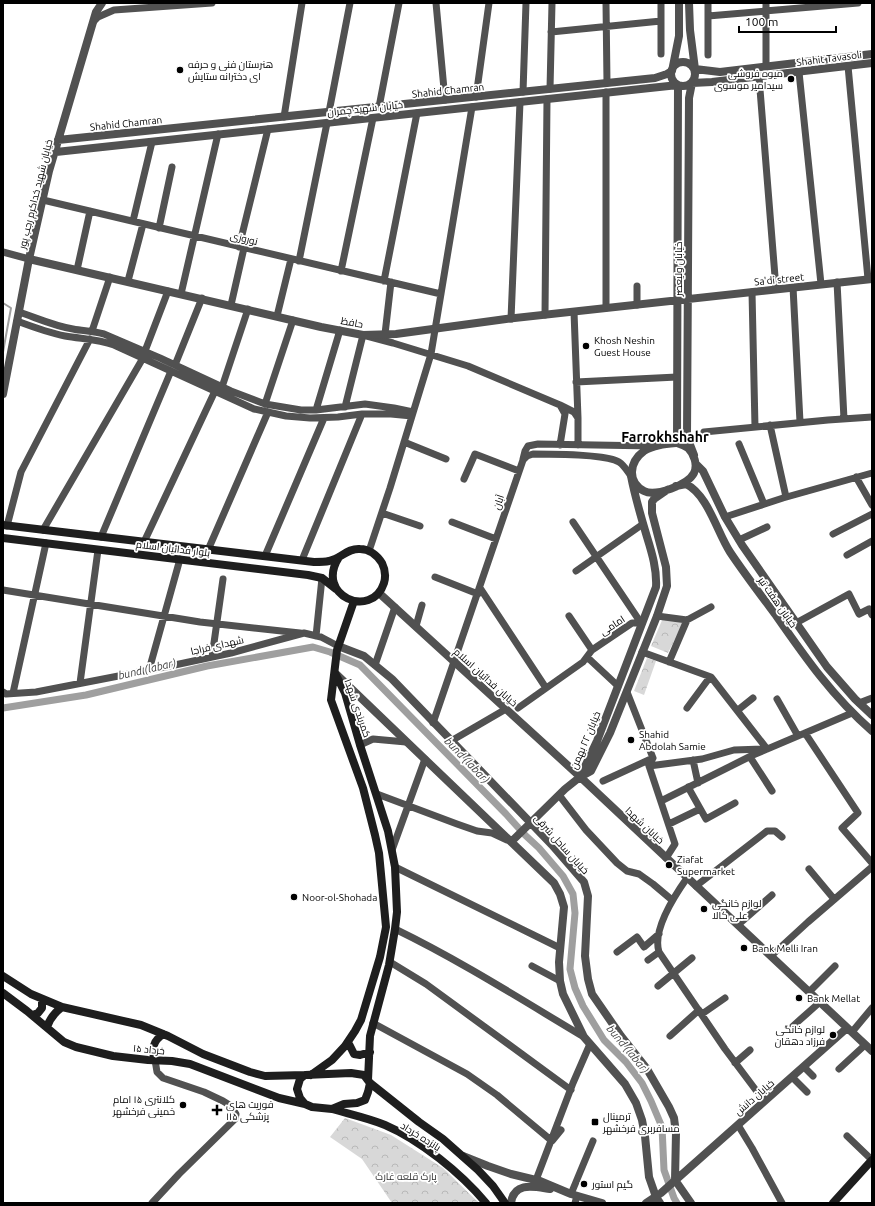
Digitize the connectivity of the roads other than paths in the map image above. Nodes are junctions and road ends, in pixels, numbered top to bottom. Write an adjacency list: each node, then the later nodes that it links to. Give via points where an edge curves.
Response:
1 (102, 3): 19 (street, خیابان شهید خداکرم رجب پور)
2 (212, 3): 19 (street, via 114,10)
3 (302, 3): 47 (street)
4 (350, 3): 45 (street)
5 (399, 3): 43 (street)
6 (436, 3): 41 (street)
7 (489, 3): 39 (street)
8 (526, 3): 37 (street)
9 (552, 3): 22 (street)
10 (606, 3): 21 (street)
11 (661, 3): 20 (street)
12 (679, 3): 30 (street, via 679,36)
13 (689, 3): 29 (street)
14 (708, 3): 18 (street)
15 (858, 3): 16 (street)
16 (842, 4): 17 (street)
17 (766, 7): 18 (street); 27 (street)
18 (708, 16): 25 (street)
19 (94, 21): 55 (street, خیابان شهید خداکرم رجب پور)
20 (661, 22): 21 (street); 23 (street)
21 (606, 26): 22 (street); 33 (street)
22 (551, 32): 36 (street)
23 (661, 54)
24 (872, 54): 27 (street, Shahit Tavasoli)
25 (708, 55)
26 (872, 64): 28 (street, Shahit Tavasoli)
27 (766, 66): 29 (street, Shahit Tavasoli, via 720,72)
28 (848, 66): 31 (street, Shahit Tavasoli); 73 (street)
29 (695, 69): 30 (street, via 688,62 683,62 675,64); 34 (street, via 696,74)
30 (672, 71): 33 (street, Shahid Chamran, via 655,78); 35 (street, via 672,79)
31 (800, 72): 32 (street, Shahit Tavasoli); 77 (street)
32 (759, 76): 34 (street, Shahit Tavasoli); 80 (street)
33 (607, 83): 36 (street, Shahid Chamran)
34 (692, 83): 35 (street, via 686,86); 86 (street, خیابان ولیعصر, via 689,98)
35 (678, 85): 38 (street, خیابان شهید چمران); 87 (street, خیابان ولیعصر)
36 (550, 89): 37 (street, Shahid Chamran)
37 (523, 92): 39 (street, Shahid Chamran)
38 (606, 92): 40 (street, خیابان شهید چمران); 90 (street)
39 (476, 97): 41 (street, Shahid Chamran)
40 (547, 99): 42 (street, خیابان شهید چمران); 94 (street)
41 (446, 100): 43 (street, Shahid Chamran)
42 (520, 102): 44 (street, خیابان شهید چمران); 96 (street)
43 (379, 107): 45 (street, Shahid Chamran)
44 (472, 107): 46 (street, خیابان شهید چمران); 84 (street)
45 (329, 112): 47 (street, Shahid Chamran)
46 (417, 113): 48 (street, خیابان شهید چمران); 75 (street)
47 (284, 117): 49 (street, Shahid Chamran)
48 (373, 118): 50 (street, خیابان شهید چمران); 71 (street)
49 (251, 120): 52 (street); 53 (street, Shahid Chamran)
50 (327, 123): 51 (street, خیابان شهید چمران); 69 (street)
51 (268, 129): 52 (street, خیابان شهید چمران); 66 (street)
52 (252, 131): 54 (street, خیابان شهید چمران)
53 (112, 134): 55 (street, Shahid Chamran); 57 (street, via 111,139)
54 (218, 134): 56 (street, خیابان شهید چمران); 65 (street)
55 (58, 140): 58 (street, خیابان شهید خداکرم رجب پور)
56 (152, 142): 57 (street, خیابان شهید چمران); 62 (street)
57 (116, 146): 58 (street, خیابان شهید چمران)
58 (56, 152): 60 (street, خیابان شهید خداکرم رجب پور)
59 (172, 167): 64 (street)
60 (43, 200): 61 (street, نوروزی); 68 (street, خیابان شهید خداکرم رجب پور)
61 (90, 211): 62 (street, نوروزی); 70 (street)
62 (133, 222): 63 (street, نوروزی)
63 (143, 224): 64 (street, نوروزی); 74 (street)
64 (159, 228): 65 (street, نوروزی)
65 (195, 236): 66 (street, نوروزی); 83 (street)
66 (242, 247): 69 (street, نوروزی); 88 (street)
67 (3, 252): 68 (street)
68 (29, 259): 70 (street, حافظ); 92 (street, خیابان شهید خداکرم رجب پور)
69 (295, 260): 71 (street, نوروزی); 95 (street)
70 (77, 270): 72 (street, حافظ)
71 (341, 271): 75 (street, نوروزی)
72 (110, 277): 74 (street, حافظ); 101 (street)
73 (870, 279): 76 (street, Sa'di street)
74 (128, 282): 81 (street, حافظ)
75 (387, 282): 84 (street, نوروزی); 102 (street)
76 (837, 282): 77 (street, Sa'di street); 123 (street)
77 (821, 284): 79 (street, Sa'di street)
78 (637, 286): 89 (street)
79 (793, 287): 80 (street, Sa'di street); 124 (street)
80 (776, 289): 82 (street, Sa'di street)
81 (168, 291): 83 (street, حافظ); 105 (street)
82 (752, 292): 86 (street, Sa'di street); 126 (street)
83 (181, 294): 85 (street, حافظ)
84 (441, 294): 99 (street)
85 (202, 298): 88 (street, حافظ); 107 (street)
86 (688, 299): 87 (street, Sa'di street); 134 (street, خیابان ولیعصر, via 687,437)
87 (677, 300): 89 (street, حافظ); 108 (street, خیابان ولیعصر)
88 (231, 305): 91 (street, حافظ)
89 (637, 305): 90 (street, حافظ)
90 (606, 308): 93 (street, حافظ)
91 (248, 309): 95 (street, حافظ); 110 (street)
92 (19, 312): 98 (street, خیابان شهید خداکرم رجب پور); 101 (street, via 74,330)
93 (574, 312): 94 (street, حافظ); 109 (street)
94 (545, 315): 96 (street, حافظ)
95 (277, 316): 97 (street, حافظ)
96 (511, 319): 99 (street, حافظ)
97 (293, 320): 100 (street, حافظ); 113 (street)
98 (17, 321): 104 (street, via 46,332); 112 (street, خیابان شهید خداکرم رجب پور)
99 (436, 328): 102 (street, حافظ); 106 (street)
100 (340, 330): 103 (street, حافظ); 116 (street)
101 (92, 331): 105 (street, via 104,334)
102 (385, 334): 103 (street, حافظ)
103 (363, 335): 106 (street); 115 (street)
104 (90, 339): 105 (street); 154 (street, via 21,472)
105 (144, 354): 107 (street); 157 (street)
106 (431, 354): 114 (street, via 468,366); 119 (street)
107 (173, 368): 110 (street); 111 (street); 159 (street)
108 (677, 377): 109 (street); 129 (street, خیابان ولیعصر)
109 (576, 382): 122 (street)
110 (222, 387): 113 (street)
111 (215, 391): 117 (street, via 254,409); 164 (street)
112 (3, 394)
113 (265, 404): 116 (street)
114 (560, 405): 122 (street, via 574,412); 131 (street, via 565,414)
115 (345, 407): 116 (street); 119 (street, via 374,405)
116 (316, 410)
117 (268, 412): 121 (street); 167 (street)
118 (362, 414): 119 (street); 121 (street); 174 (street)
119 (413, 414): 128 (street)
120 (872, 417): 123 (street)
121 (324, 418): 170 (street)
122 (578, 418): 132 (street)
123 (844, 419): 124 (street)
124 (800, 422): 125 (street)
125 (770, 425): 126 (street); 145 (street)
126 (755, 427): 127 (street)
127 (704, 432)
128 (404, 442): 135 (street); 148 (street)
129 (677, 443): 133 (street); 134 (street)
130 (739, 444): 146 (street)
131 (560, 445): 132 (street); 136 (street, آبان, via 528,446)
132 (578, 445): 133 (street)
133 (657, 446): 140 (street, via 636,458)
134 (694, 455): 137 (street)
135 (446, 459)
136 (523, 460): 138 (street, آبان); 140 (street, via 533,454 609,459 619,462)
137 (696, 464): 143 (street, via 694,473); 150 (street, خیابان هفت تیر, via 703,471)
138 (519, 471): 142 (street, via 475,454); 161 (street, آبان)
139 (872, 473): 141 (street)
140 (631, 476): 144 (street, via 645,492); 153 (street, خیابان ۲۲ بهمن)
141 (856, 478): 145 (street); 147 (street)
142 (464, 479)
143 (676, 486): 144 (street); 225 (street, خیابان هفت تیر, via 686,484 695,490 707,507 730,552 809,663)
144 (667, 490): 192 (street, خیابان ۲۲ بهمن, via 652,502 652,513 666,567 667,586)
145 (786, 497): 146 (street)
146 (764, 504): 150 (street)
147 (872, 505)
148 (382, 513): 155 (street); 168 (street)
149 (872, 514): 158 (street)
150 (726, 517): 162 (street, خیابان هفت تیر)
151 (452, 522): 161 (street)
152 (573, 522): 171 (street, امامی)
153 (643, 524): 171 (street); 196 (street, خیابان ۲۲ بهمن, via 657,578)
154 (5, 526): 157 (main road, بلوار فدائیان اسلام)
155 (420, 526)
156 (767, 527): 162 (street)
157 (43, 530): 159 (main road, بلوار فدائیان اسلام)
158 (833, 534)
159 (101, 537): 164 (main road, بلوار فدائیان اسلام)
160 (3, 538): 165 (main road, بلوار فدائیان اسلام)
161 (496, 539): 181 (street, آبان)
162 (739, 540): 194 (street, خیابان هفت تیر)
163 (872, 541): 169 (street)
164 (144, 542): 167 (main road, بلوار فدائیان اسلام)
165 (46, 544): 166 (main road, بلوار فدائیان اسلام); 183 (street)
166 (98, 550): 173 (main road, بلوار فدائیان اسلام); 185 (street)
167 (208, 550): 170 (main road, بلوار فدائیان اسلام)
168 (369, 551): 172 (main road, via 353,549); 182 (main road, via 375,554 384,566 383,587)
169 (846, 555)
170 (265, 556): 174 (main road, بلوار فدائیان اسلام)
171 (596, 556): 175 (street); 196 (street, امامی)
172 (339, 557): 174 (main road, بلوار فدائیان اسلام, via 330,561); 180 (main road, via 332,573)
173 (180, 559): 178 (main road, بلوار فدائیان اسلام); 190 (street)
174 (302, 560)
175 (576, 571)
176 (435, 577): 181 (street)
177 (224, 578): 195 (street)
178 (322, 578): 180 (main road); 199 (street)
179 (3, 590): 183 (street)
180 (336, 590): 184 (main road)
181 (479, 591): 206 (street, آبان); 213 (street)
182 (379, 593): 184 (main road, via 368,600); 187 (street, خیابان فدائیان اسلام)
183 (35, 595): 185 (street); 216 (street)
184 (354, 601): 200 (main road)
185 (91, 604): 190 (street); 211 (street)
186 (422, 606): 197 (street)
187 (395, 607): 197 (street, خیابان فدائیان اسلام); 207 (street)
188 (711, 607): 193 (street)
189 (872, 615): 194 (street, via 869,609 859,614 849,594)
190 (164, 616): 195 (street); 208 (street)
191 (569, 616): 201 (street)
192 (657, 616): 193 (street); 202 (street, خیابان ۲۲ بهمن)
193 (688, 620): 205 (street)
194 (796, 622): 220 (street, خیابان هفت تیر, via 827,667)
195 (218, 623): 198 (street); 203 (street)
196 (642, 623): 201 (street, امامی, via 632,623); 212 (street, خیابان ۲۲ بهمن)
197 (416, 626): 206 (street, خیابان فدائیان اسلام)
198 (304, 633): 199 (street, شهدای فراجا); 203 (street, شهدای فراجا)
199 (316, 636): 200 (street, شهدای فراجا)
200 (338, 648): 207 (street, خیابان ساحل شرقی, via 364,656); 209 (main road)
201 (592, 650): 204 (street, امامی)
202 (642, 652): 205 (street); 215 (street, خیابان ۲۲ بهمن)
203 (212, 657): 208 (street, شهدای فراجا)
204 (587, 657): 212 (street); 213 (street, امامی)
205 (669, 662): 210 (street)
206 (455, 663): 223 (street, خیابان فدائیان اسلام); 227 (street, آبان)
207 (375, 665): 227 (street, خیابان ساحل شرقی, via 392,679)
208 (149, 670): 211 (street, شهدای فراجا)
209 (335, 670): 232 (street); 233 (main road, کمربندی شهدا, via 345,693); 298 (main road, کمربندی شهدا, via 331,700 363,788 375,835 386,927 361,1020)
210 (710, 677): 222 (street); 224 (street)
211 (80, 683): 216 (street, شهدای فراجا)
212 (618, 686): 240 (street, خیابان ۲۲ بهمن)
213 (546, 688): 221 (street, امامی)
214 (3, 692): 216 (street, شهدای فراجا)
215 (627, 692): 236 (street); 240 (street, خیابان ۲۲ بهمن, via 592,771)
216 (13, 694)
217 (753, 698): 224 (street)
218 (872, 698): 220 (street)
219 (777, 699): 230 (street)
220 (860, 704): 226 (street, خیابان هفت تیر)
221 (518, 708)
222 (688, 708)
223 (506, 710): 231 (street); 240 (street, خیابان فدائیان اسلام)
224 (738, 710): 234 (street)
225 (852, 713): 228 (street, خیابان هفت تیر); 229 (street)
226 (872, 715)
227 (433, 723): 231 (street, خیابان ساحل شرقی)
228 (872, 731)
229 (805, 733): 230 (street); 257 (street, via 858,813 842,828)
230 (798, 736): 234 (street)
231 (451, 741): 251 (street, خیابان ساحل شرقی)
232 (406, 742): 233 (street, via 373,739); 237 (street)
233 (360, 745): 245 (main road, کمربندی شهدا)
234 (767, 749): 235 (street); 238 (street, via 734,750)
235 (750, 757): 242 (street); 244 (street)
236 (652, 758): 239 (street); 241 (street)
237 (425, 759): 249 (street); 254 (street)
238 (693, 760): 239 (street); 242 (street)
239 (649, 766): 247 (street)
240 (580, 777): 246 (street); 256 (street, خیابان شهدا)
241 (603, 781)
242 (698, 783): 243 (street)
243 (688, 788): 247 (street); 250 (street)
244 (772, 791)
245 (377, 794): 249 (street); 255 (main road, کمربندی شهدا)
246 (559, 795): 251 (street); 265 (street, via 586,830 617,863 627,871 639,874)
247 (661, 801): 252 (street)
248 (735, 803): 250 (street, via 706,818)
249 (408, 806): 254 (street, via 457,824); 255 (street)
250 (700, 809): 252 (street)
251 (528, 824): 254 (street); 325 (street, خیابان ساحل شرقی, via 562,856 584,882 588,896 585,956 592,994 647,1069 674,1118)
252 (669, 824): 256 (street, via 675,844)
253 (782, 838): 262 (street, via 775,831 767,831)
254 (513, 840): 269 (street, via 554,883 560,894 564,907)
255 (392, 850): 258 (main road, کمربندی شهدا)
256 (666, 858): 261 (street, خیابان شهدا)
257 (872, 863)
258 (395, 867): 267 (main road, کمربندی شهدا); 269 (street)
259 (872, 867): 264 (street)
260 (809, 869): 264 (street)
261 (687, 878): 262 (street, خیابان شهدا); 265 (street)
262 (696, 886): 266 (street, خیابان شهدا)
263 (772, 895): 266 (street)
264 (834, 899): 272 (street)
265 (672, 900): 268 (street)
266 (738, 925): 272 (street, خیابان شهدا)
267 (395, 929): 275 (main road, کمربندی شهدا); 297 (street, via 435,949)
268 (659, 934): 270 (street, via 644,947 637,938); 271 (street)
269 (560, 948): 280 (street)
270 (617, 952)
271 (659, 952): 274 (street); 278 (street)
272 (771, 956): 282 (street, خیابان شهدا)
273 (692, 958): 278 (street)
274 (648, 960)
275 (390, 962): 291 (main road, کمربندی شهدا); 312 (street, via 426,984)
276 (532, 966): 280 (street)
277 (835, 966): 282 (street)
278 (674, 974): 281 (street); 289 (street)
279 (3, 976): 285 (main road, ۱۵ خرداد)
280 (560, 981): 297 (street, via 563,994)
281 (658, 986)
282 (809, 992): 286 (street, خیابان شهدا)
283 (3, 993): 290 (main road, ۱۵ خرداد)
284 (725, 998): 289 (street)
285 (42, 999): 287 (main road, ۱۵ خرداد); 290 (main road, via 42,1008)
286 (820, 1002): 292 (street); 294 (street, خیابان شهدا)
287 (62, 1007): 293 (main road, via 55,1012); 295 (main road, ۱۵ خرداد, via 141,1024)
288 (872, 1008): 294 (street)
289 (701, 1012): 296 (street); 305 (street)
290 (32, 1015): 293 (main road, ۱۵ خرداد)
291 (373, 1023): 303 (main road, کمربندی شهدا); 320 (street, via 467,1074 497,1095)
292 (793, 1026)
293 (47, 1027): 304 (main road, ۱۵ خرداد, via 64,1042 76,1047 113,1056)
294 (850, 1030): 300 (street, خیابان شهدا); 306 (street, خیابان دانش)
295 (163, 1034): 304 (main road, via 155,1043); 308 (main road, ۱۵ خرداد, via 250,1072 265,1076)
296 (670, 1036)
297 (584, 1037): 299 (street)
298 (348, 1042): 303 (main road, via 354,1054); 308 (main road, کمربندی شهدا, via 332,1060)
299 (590, 1044): 312 (street); 328 (street, via 625,1084 636,1103 642,1120 649,1177)
300 (866, 1045): 302 (street, خیابان شهدا); 307 (street)
301 (750, 1050): 305 (street)
302 (872, 1051)
303 (370, 1052): 311 (main road, کمربندی شهدا)
304 (155, 1060): 315 (main road, ۱۵ خرداد, via 190,1064 278,1098); 329 (street, via 157,1072 163,1078 223,1101 231,1106 236,1114 235,1119)
305 (735, 1063): 314 (street)
306 (804, 1067): 309 (street); 310 (street, خیابان دانش)
307 (839, 1069)
308 (308, 1075): 311 (main road, ۱۵ خرداد, via 351,1073 364,1075); 315 (main road, via 300,1079 297,1089)
309 (813, 1076)
310 (792, 1077): 313 (street); 314 (street, خیابان دانش)
311 (369, 1081): 316 (main road, کمربندی شهدا, via 365,1100); 322 (main road, پانزده خرداد)
312 (571, 1090): 320 (street)
313 (807, 1092)
314 (764, 1101): 317 (street, خیابان دانش)
315 (305, 1104): 316 (main road, ۱۵ خرداد)
316 (332, 1109): 330 (main road, پانزده خرداد, via 385,1125 410,1139 454,1170)
317 (738, 1124): 325 (street, خیابان دانش); 336 (street)
318 (561, 1130): 320 (street)
319 (848, 1136): 323 (street)
320 (552, 1141): 324 (street)
321 (593, 1141): 327 (street)
322 (459, 1153): 324 (street, via 488,1166); 331 (main road, پانزده خرداد, via 483,1175)
323 (872, 1160): 337 (main road)
324 (536, 1180): 326 (street)
325 (675, 1180): 328 (street, خیابان دانش); 335 (street)
326 (559, 1190): 327 (street); 332 (street, via 523,1187 515,1192)
327 (574, 1198): 333 (street)
328 (659, 1198): 334 (street, خیابان دانش)
329 (152, 1203)
330 (486, 1203)
331 (505, 1203)
332 (511, 1203)
333 (602, 1203)
334 (646, 1203)
335 (691, 1203)
336 (782, 1203)
337 (834, 1203)

